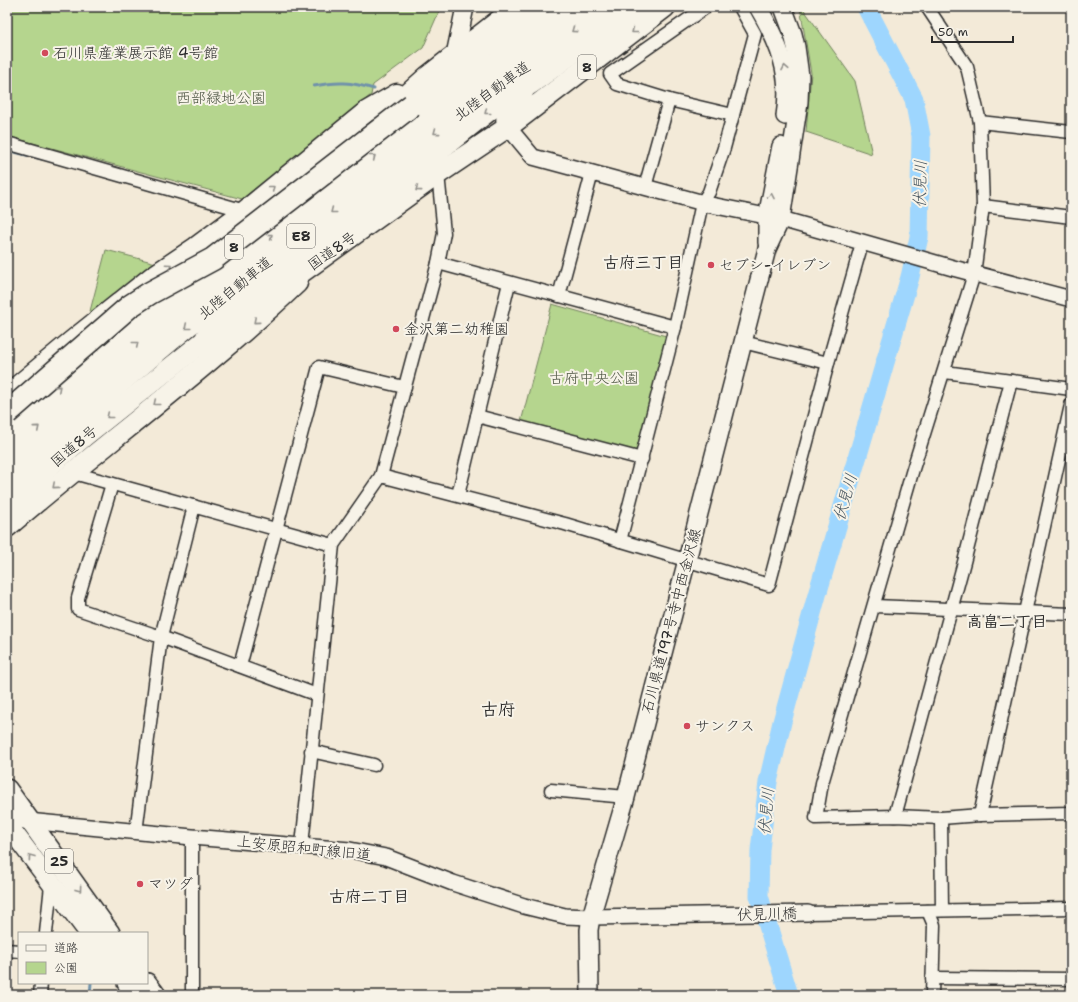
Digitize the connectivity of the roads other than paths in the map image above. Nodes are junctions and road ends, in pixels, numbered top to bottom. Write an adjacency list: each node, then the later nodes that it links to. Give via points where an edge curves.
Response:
1 (464, 7): 12 (main road)
2 (574, 7): 49 (highway, 北陸自動車道 / E8, one-way to 2, via 223,272 439,106)
3 (606, 7): 53 (highway, 北陸自動車道 / E8, one-way to 53, via 451,120 238,285 133,370)
4 (634, 7): 14 (highway)
5 (665, 7): 18 (highway, 国道8号 / 8, one-way to 18)
6 (706, 7): 15 (street, via 610,74 617,84)
7 (740, 7): 16 (street, via 756,34)
8 (758, 7): 28 (main road, 石川県道197号寺中西金沢線, one-way to 8, via 788,100 785,67 777,42)
9 (783, 7): 28 (main road, 石川県道197号寺中西金沢線, via 793,34 800,76 799,102)
10 (927, 7): 17 (street, via 966,67)
11 (532, 8): 12 (highway); 46 (highway, bridge, via 412,105 213,259 130,306)
12 (455, 55): 13 (highway, 8)
13 (428, 76): 26 (highway, one-way to 13, via 366,112); 48 (highway, 8, one-way to 13, via 164,298 223,257)
14 (532, 82): 18 (highway, via 512,102 507,120); 37 (highway, one-way to 37, via 491,108 253,297)
15 (669, 100): 16 (street); 23 (street)
16 (733, 115): 24 (street, via 709,192)
17 (980, 122): 19 (street); 25 (street)
18 (508, 127): 21 (street, via 533,157); 22 (highway, 国道8号 / 8)
19 (1071, 132)
20 (7, 143): 26 (street)
21 (592, 173): 23 (street); 34 (street)
22 (438, 174): 30 (highway, 国道8号 / 8, one-way to 30); 31 (street, via 444,233)
23 (645, 187): 24 (street)
24 (702, 203): 28 (street); 36 (street)
25 (983, 206): 27 (street); 32 (street)
26 (245, 211): 44 (highway, one-way to 26, via 152,277)
27 (1071, 217)
28 (774, 218): 29 (street); 38 (main road, 石川県道197号寺中西金沢線)
29 (867, 244): 32 (street); 39 (street)
30 (326, 256): 37 (highway, 国道8号 / 8); 51 (highway, 8, one-way to 51, via 240,336)
31 (438, 264): 33 (street); 42 (street)
32 (974, 274): 35 (street); 40 (street)
33 (509, 283): 34 (street); 47 (street)
34 (559, 296): 36 (street)
35 (1071, 299)
36 (675, 327): 50 (street)
37 (207, 338): 56 (highway, 国道8号 / 8, one-way to 56, via 86,435)
38 (743, 342): 39 (street); 62 (main road, 石川県道197号寺中西金沢線)
39 (828, 363): 62 (street, via 769,585)
40 (945, 372): 41 (street); 63 (street, via 913,469)
41 (1011, 381): 43 (street); 64 (street)
42 (404, 387): 52 (street); 59 (street, via 319,367)
43 (1071, 389)
44 (7, 396)
45 (1071, 405): 65 (street)
46 (7, 413)
47 (477, 416): 50 (street); 55 (street)
48 (7, 432)
49 (7, 454)
50 (642, 459): 60 (street)
51 (70, 472): 54 (street); 58 (highway, 8, one-way to 58)
52 (380, 476): 55 (street); 61 (street)
53 (7, 479)
54 (112, 484): 57 (street); 67 (street, via 78,598 78,609)
55 (458, 495): 60 (street)
56 (7, 503)
57 (194, 506): 59 (street); 67 (street)
58 (7, 527)
59 (277, 530): 61 (street); 68 (street)
60 (620, 541): 62 (street)
61 (333, 545): 69 (street)
62 (687, 562): 74 (main road, 石川県道197号寺中西金沢線)
63 (874, 606): 64 (street); 77 (street, via 822,783 816,818)
64 (951, 609): 65 (street); 77 (street)
65 (1026, 612): 66 (street); 76 (street)
66 (1071, 614)
67 (161, 637): 68 (street); 82 (street)
68 (240, 666): 69 (street)
69 (317, 695): 70 (street)
70 (311, 751): 71 (street); 84 (street)
71 (374, 765)
72 (7, 789): 80 (main road, 25)
73 (551, 790): 74 (street)
74 (626, 797): 91 (main road, 石川県道197号寺中西金沢線)
75 (1071, 811): 76 (street, via 1036,815)
76 (980, 815): 78 (street)
77 (895, 816): 78 (street)
78 (941, 818): 87 (street)
79 (7, 819): 80 (street, 上安原昭和町線旧道)
80 (29, 820): 82 (street, 上安原昭和町線旧道); 94 (main road, 25, one-way to 94)
81 (7, 824): 85 (main road, 25, one-way to 81)
82 (136, 832): 83 (street, 上安原昭和町線旧道)
83 (192, 837): 84 (street, 上安原昭和町線旧道); 105 (street)
84 (302, 845): 91 (street, 上安原昭和町線旧道, via 386,857 453,883 524,906 565,916)
85 (51, 885): 92 (street); 93 (main road, 25)
86 (1071, 908): 87 (street)
87 (942, 910): 88 (street)
88 (928, 911): 89 (street); 97 (street, via 934,925)
89 (808, 913): 90 (street, 伏見川橋)
90 (727, 915): 91 (street, 上安原昭和町線旧道)
91 (591, 917): 106 (main road, 石川県道197号寺中西金沢線)
92 (46, 932)
93 (88, 932)
94 (109, 932)
95 (7, 950): 96 (street)
96 (18, 950)
97 (932, 978): 98 (street); 107 (street)
98 (1071, 979)
99 (41, 984): 102 (street)
100 (128, 984): 103 (main road)
101 (148, 984): 104 (main road)
102 (40, 995)
103 (136, 995)
104 (156, 995)
105 (192, 995)
106 (590, 995)
107 (932, 995)

